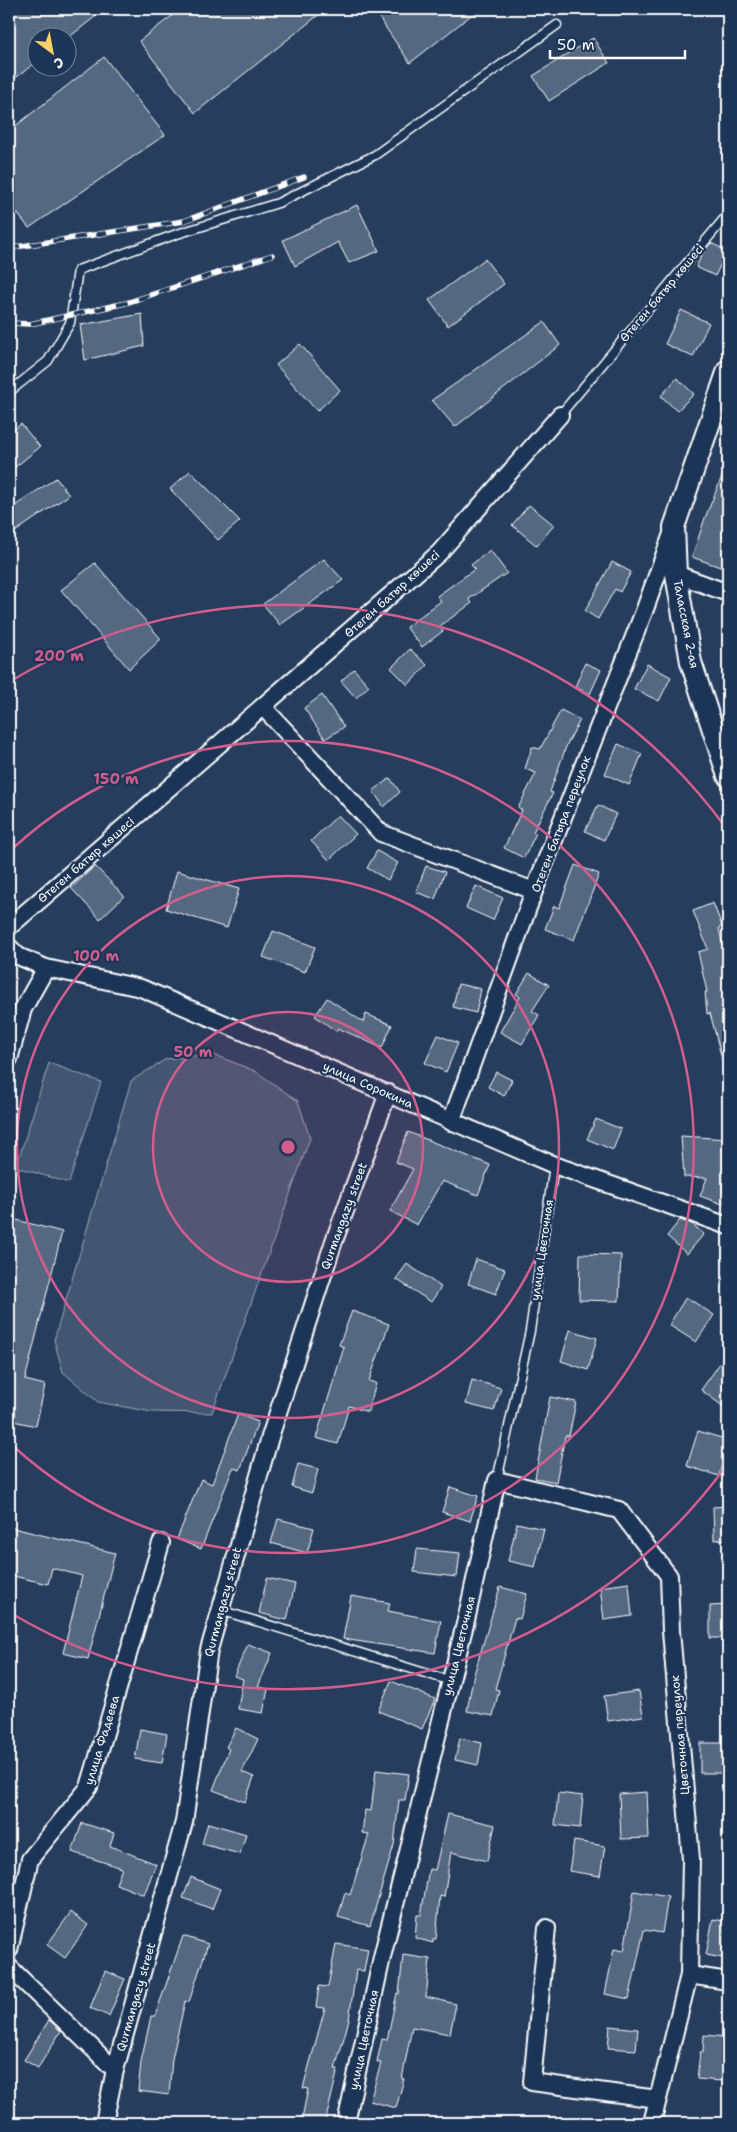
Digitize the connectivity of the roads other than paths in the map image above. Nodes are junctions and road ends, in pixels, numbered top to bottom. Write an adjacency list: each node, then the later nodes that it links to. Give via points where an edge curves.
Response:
1 (557, 25): 4 (lane, via 375,156 278,202 78,270 70,323 48,361)
2 (728, 214): 5 (lane, Өтеген батыр көшесі)
3 (728, 370): 6 (street)
4 (9, 392)
5 (560, 415): 9 (street, Өтеген батыр көшесі, via 439,553)
6 (674, 527): 7 (street, Таласская 2-ая); 11 (street, Отеген батыра переулок)
7 (676, 574): 8 (street); 10 (street, Таласская 2-ая, via 691,662)
8 (728, 594)
9 (263, 707): 11 (street, via 381,833); 12 (street, Өтеген батыр көшесі)
10 (728, 776)
11 (534, 891): 17 (street, Отеген батыра переулок)
12 (9, 927)
13 (9, 947): 14 (street, улица Сорокина, via 18,956)
14 (46, 968): 15 (street, via 23,1009); 16 (street, улица Сорокина, via 141,988)
15 (9, 1059)
16 (388, 1093): 17 (street, улица Сорокина); 22 (street, Qurmangazy street, via 334,1242 270,1437)
17 (451, 1122): 18 (street, улица Сорокина)
18 (554, 1165): 19 (street, улица Сорокина); 20 (lane, улица Цветочная, via 530,1331)
19 (728, 1226)
20 (497, 1480): 23 (street, улица Цветочная); 27 (street, Цветочная переулок, via 620,1510 669,1576 691,1859)
21 (161, 1542): 25 (street, улица Фадеева, via 88,1787 30,1859)
22 (220, 1610): 23 (lane); 29 (street, Qurmangazy street, via 209,1650 184,1822)
23 (451, 1681): 32 (street, улица Цветочная, via 382,1958)
24 (547, 1928): 30 (street, via 532,2082)
25 (9, 1950)
26 (9, 1967): 29 (street)
27 (689, 1975): 28 (street); 30 (street, Цветочная переулок)
28 (728, 1981)
29 (115, 2070): 31 (street, Qurmangazy street)
30 (657, 2099): 33 (street, Цветочная переулок)
31 (104, 2123)
32 (346, 2123)
33 (652, 2123)

